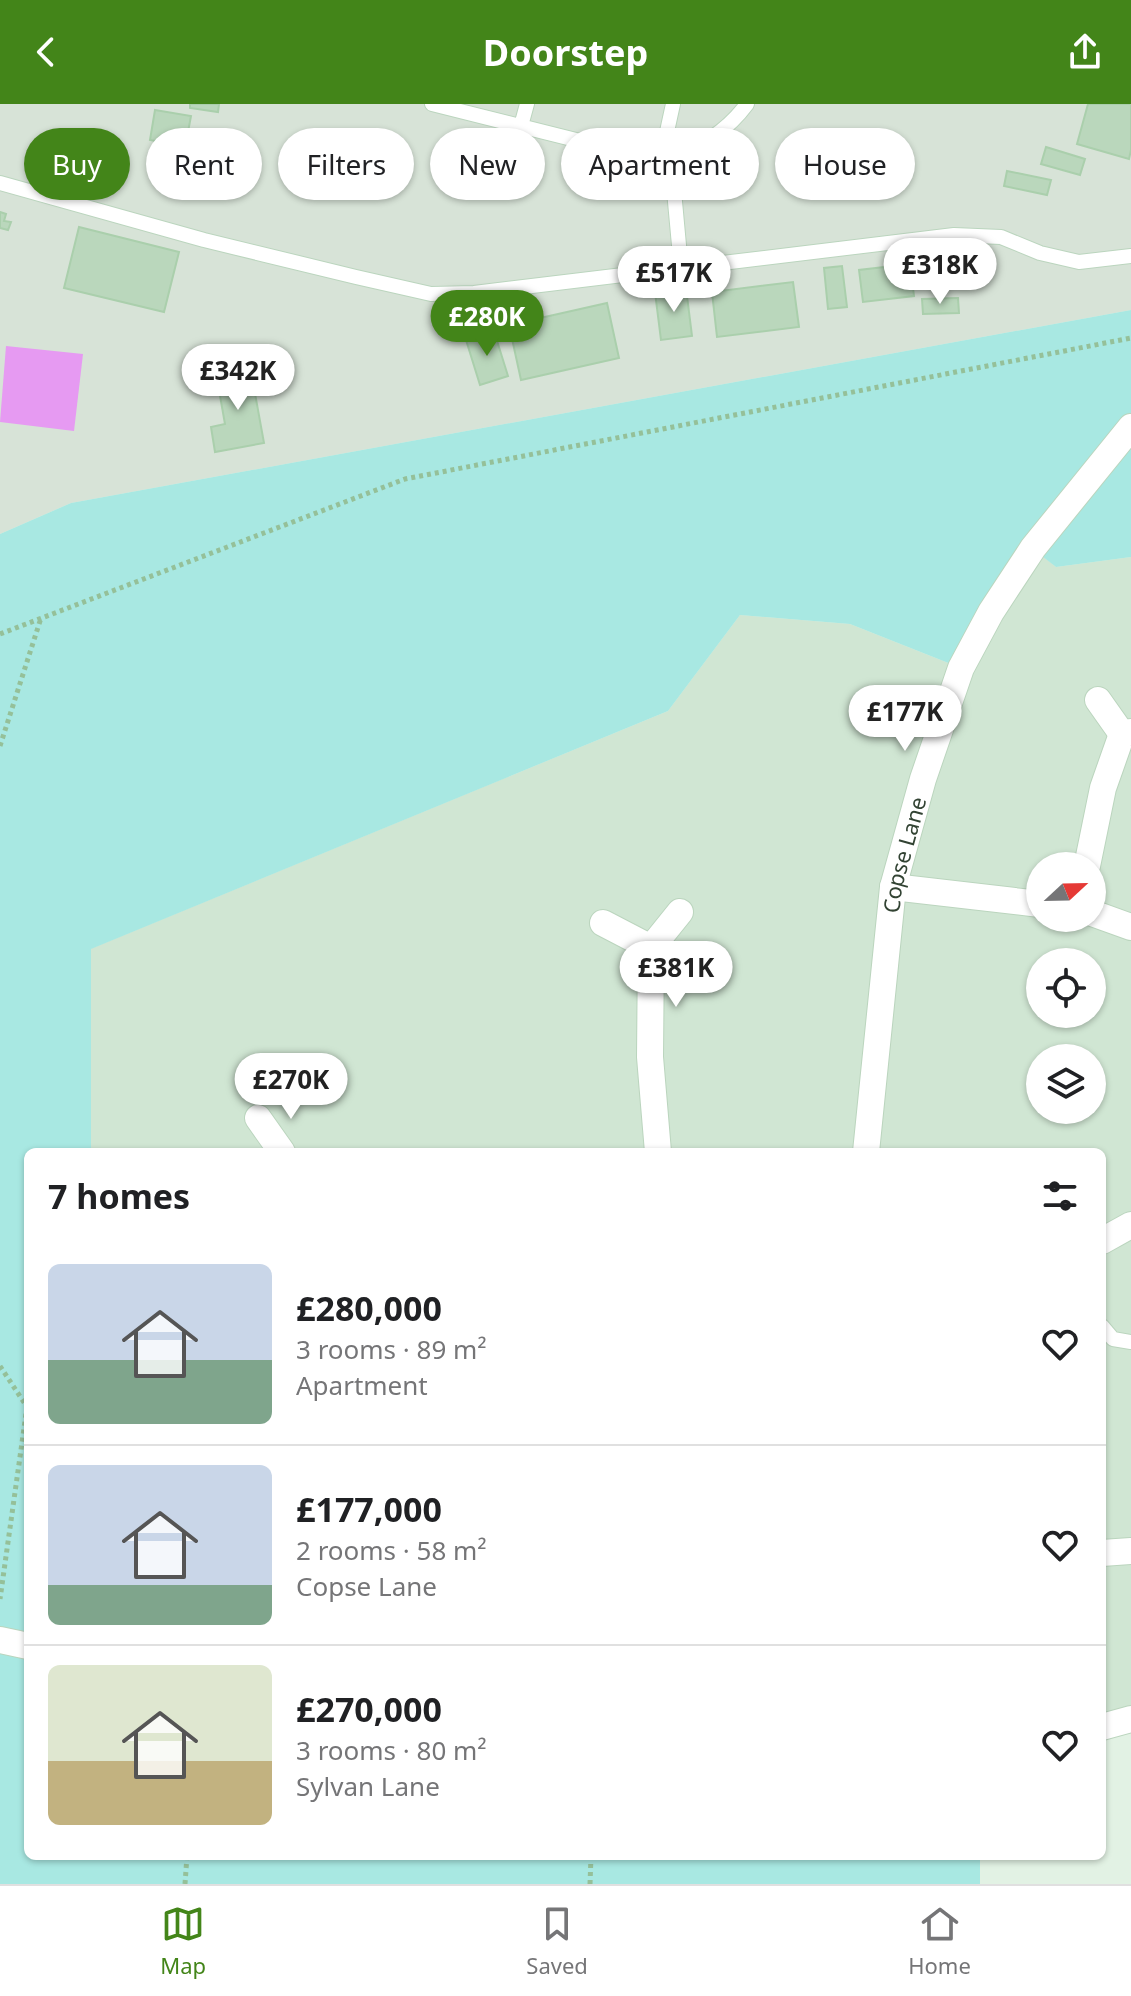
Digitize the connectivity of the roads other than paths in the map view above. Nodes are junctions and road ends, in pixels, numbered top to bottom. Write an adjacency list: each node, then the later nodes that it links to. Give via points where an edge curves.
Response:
1 (432, 104): 5 (lane)
2 (527, 104): 5 (lane)
3 (673, 104): 6 (lane)
4 (747, 104): 7 (lane)
5 (521, 126): 8 (lane)
6 (670, 128)
7 (726, 128)
8 (561, 136)
9 (0, 183): 12 (lane, via 204,240 431,294)
10 (672, 200): 12 (lane)
11 (1131, 256): 12 (lane, via 1079,262 1001,237 954,235)
12 (681, 267)
13 (1131, 427): 17 (street, Copse Lane, via 1040,539 961,668)
14 (1098, 700): 15 (street)
15 (1126, 733): 16 (street, via 1103,788)
16 (1090, 852)
17 (893, 887): 18 (street); 27 (street, Copse Lane)
18 (1026, 902)
19 (680, 912): 23 (street)
20 (1106, 918): 22 (street)
21 (603, 923): 23 (street)
22 (1131, 927)
23 (651, 948): 26 (street, via 650,1057)
24 (258, 1118): 25 (street)
25 (279, 1148)
26 (658, 1148)
27 (866, 1148)
28 (1131, 1225): 29 (street)
29 (1106, 1239)
30 (1106, 1331): 31 (lane, via 1113,1339)
31 (1131, 1342)
32 (1131, 1551): 33 (street)
33 (1106, 1553)
34 (0, 1640): 35 (street)
35 (24, 1645)
36 (1131, 1719): 37 (street)
37 (1106, 1726)

